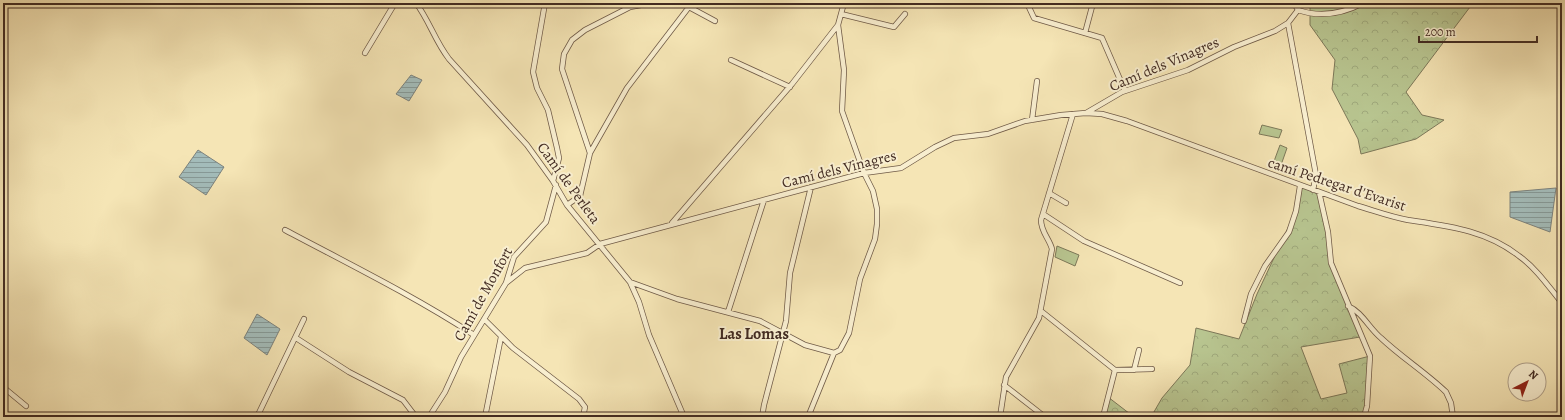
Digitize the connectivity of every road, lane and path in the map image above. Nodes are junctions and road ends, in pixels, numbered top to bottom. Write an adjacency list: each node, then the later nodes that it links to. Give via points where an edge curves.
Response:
1 (395, 3): 20 (street)
2 (416, 3): 30 (street, Camí de Perleta, via 449,59 527,145)
3 (545, 3): 30 (street, Camí de Monfort, via 533,72 537,88 548,110 559,158)
4 (652, 3): 28 (street, via 630,7 585,30 572,40 564,54 562,69)
5 (679, 3): 12 (street)
6 (844, 3): 14 (street)
7 (1027, 3): 19 (street, via 1034,18)
8 (1093, 3): 19 (street)
9 (1294, 3): 13 (street)
10 (1299, 3): 13 (street)
11 (1363, 3): 13 (street, via 1337,14 1322,15)
12 (689, 7): 16 (street); 28 (street, via 627,88)
13 (1298, 10): 17 (street, Camí dels Vinagres)
14 (841, 14): 15 (street, via 894,27); 18 (street)
15 (905, 14)
16 (715, 21)
17 (1288, 23): 24 (street, Camí dels Vinagres, via 1188,70); 33 (street, via 1316,176)
18 (838, 25): 23 (street); 29 (street, via 844,70 842,111)
19 (1085, 33): 24 (street, via 1102,38)
20 (365, 53)
21 (731, 60): 23 (street)
22 (1037, 81): 27 (street)
23 (790, 87): 40 (street)
24 (1125, 91): 26 (street, Camí dels Vinagres)
25 (1073, 114): 26 (street, Camí dels Vinagres); 27 (street, Camí dels Vinagres); 35 (street)
26 (1086, 114): 31 (street, camí Pedregar d'Evarist, via 1102,114 1127,121)
27 (1032, 120): 29 (street, Camí dels Vinagres, via 988,134 954,138 935,146 901,168)
28 (590, 152): 38 (street, via 580,196)
29 (864, 173): 32 (street, Camí dels Vinagres); 58 (street, via 873,191 877,209 875,239 860,279 849,333 840,350)
30 (554, 183): 38 (street, Camí de Perleta); 44 (street, Camí de Monfort, via 546,222 514,257)
31 (1300, 186): 33 (street, camí Pedregar d'Evarist); 52 (street, via 1289,232 1265,266 1251,294)
32 (811, 187): 36 (street, Camí dels Vinagres); 53 (street, via 790,273)
33 (1313, 190): 34 (street, camí Pedregar d'Evarist)
34 (1319, 192): 46 (street, camí Pedregar d'Evarist, via 1397,218 1466,229 1495,240 1521,256); 47 (street, via 1328,232 1331,263)
35 (1049, 193): 37 (street); 39 (street)
36 (764, 200): 40 (street, Camí dels Vinagres); 49 (street)
37 (1066, 203)
38 (567, 206): 42 (street, Camí de Perleta)
39 (1043, 214): 45 (street, via 1084,241); 48 (street, via 1041,226 1052,249)
40 (672, 224): 42 (street, Camí dels Vinagres)
41 (286, 230): 54 (street, via 385,282)
42 (600, 244): 43 (street, Camí de Perleta); 44 (street, Camí dels Vinagres, via 587,253 525,268)
43 (630, 282): 49 (street, via 678,300); 70 (street, Camí de Perleta, via 649,335)
44 (506, 283): 51 (street, Camí de Monfort)
45 (1180, 283)
46 (1562, 303)
47 (1348, 306): 76 (street, via 1370,356); 77 (street, via 1357,310 1381,339 1446,392 1451,403)
48 (1041, 311): 60 (street); 62 (street, via 1036,327 1006,377)
49 (728, 312): 53 (street, via 760,321)
50 (304, 319): 56 (street)
51 (484, 319): 54 (street, Camí de Monfort); 55 (street)
52 (1244, 321)
53 (783, 333): 58 (street, via 806,345); 71 (street)
54 (474, 335): 67 (street, Camí de Monfort)
55 (501, 337): 68 (street); 69 (street, via 578,399 584,406)
56 (296, 338): 65 (street); 66 (street, via 349,372 403,400)
57 (1138, 350): 61 (street)
58 (834, 353): 72 (street)
59 (1152, 369): 61 (street)
60 (1115, 370): 61 (street); 75 (street)
61 (1134, 370)
62 (1004, 386): 73 (street); 74 (street)
63 (3, 387): 64 (street)
64 (26, 406)
65 (257, 417)
66 (416, 417)
67 (429, 417)
68 (485, 417)
69 (583, 417)
70 (684, 417)
71 (762, 417)
72 (808, 417)
73 (1000, 417)
74 (1045, 417)
75 (1103, 417)
76 (1364, 417)
77 (1452, 417)

